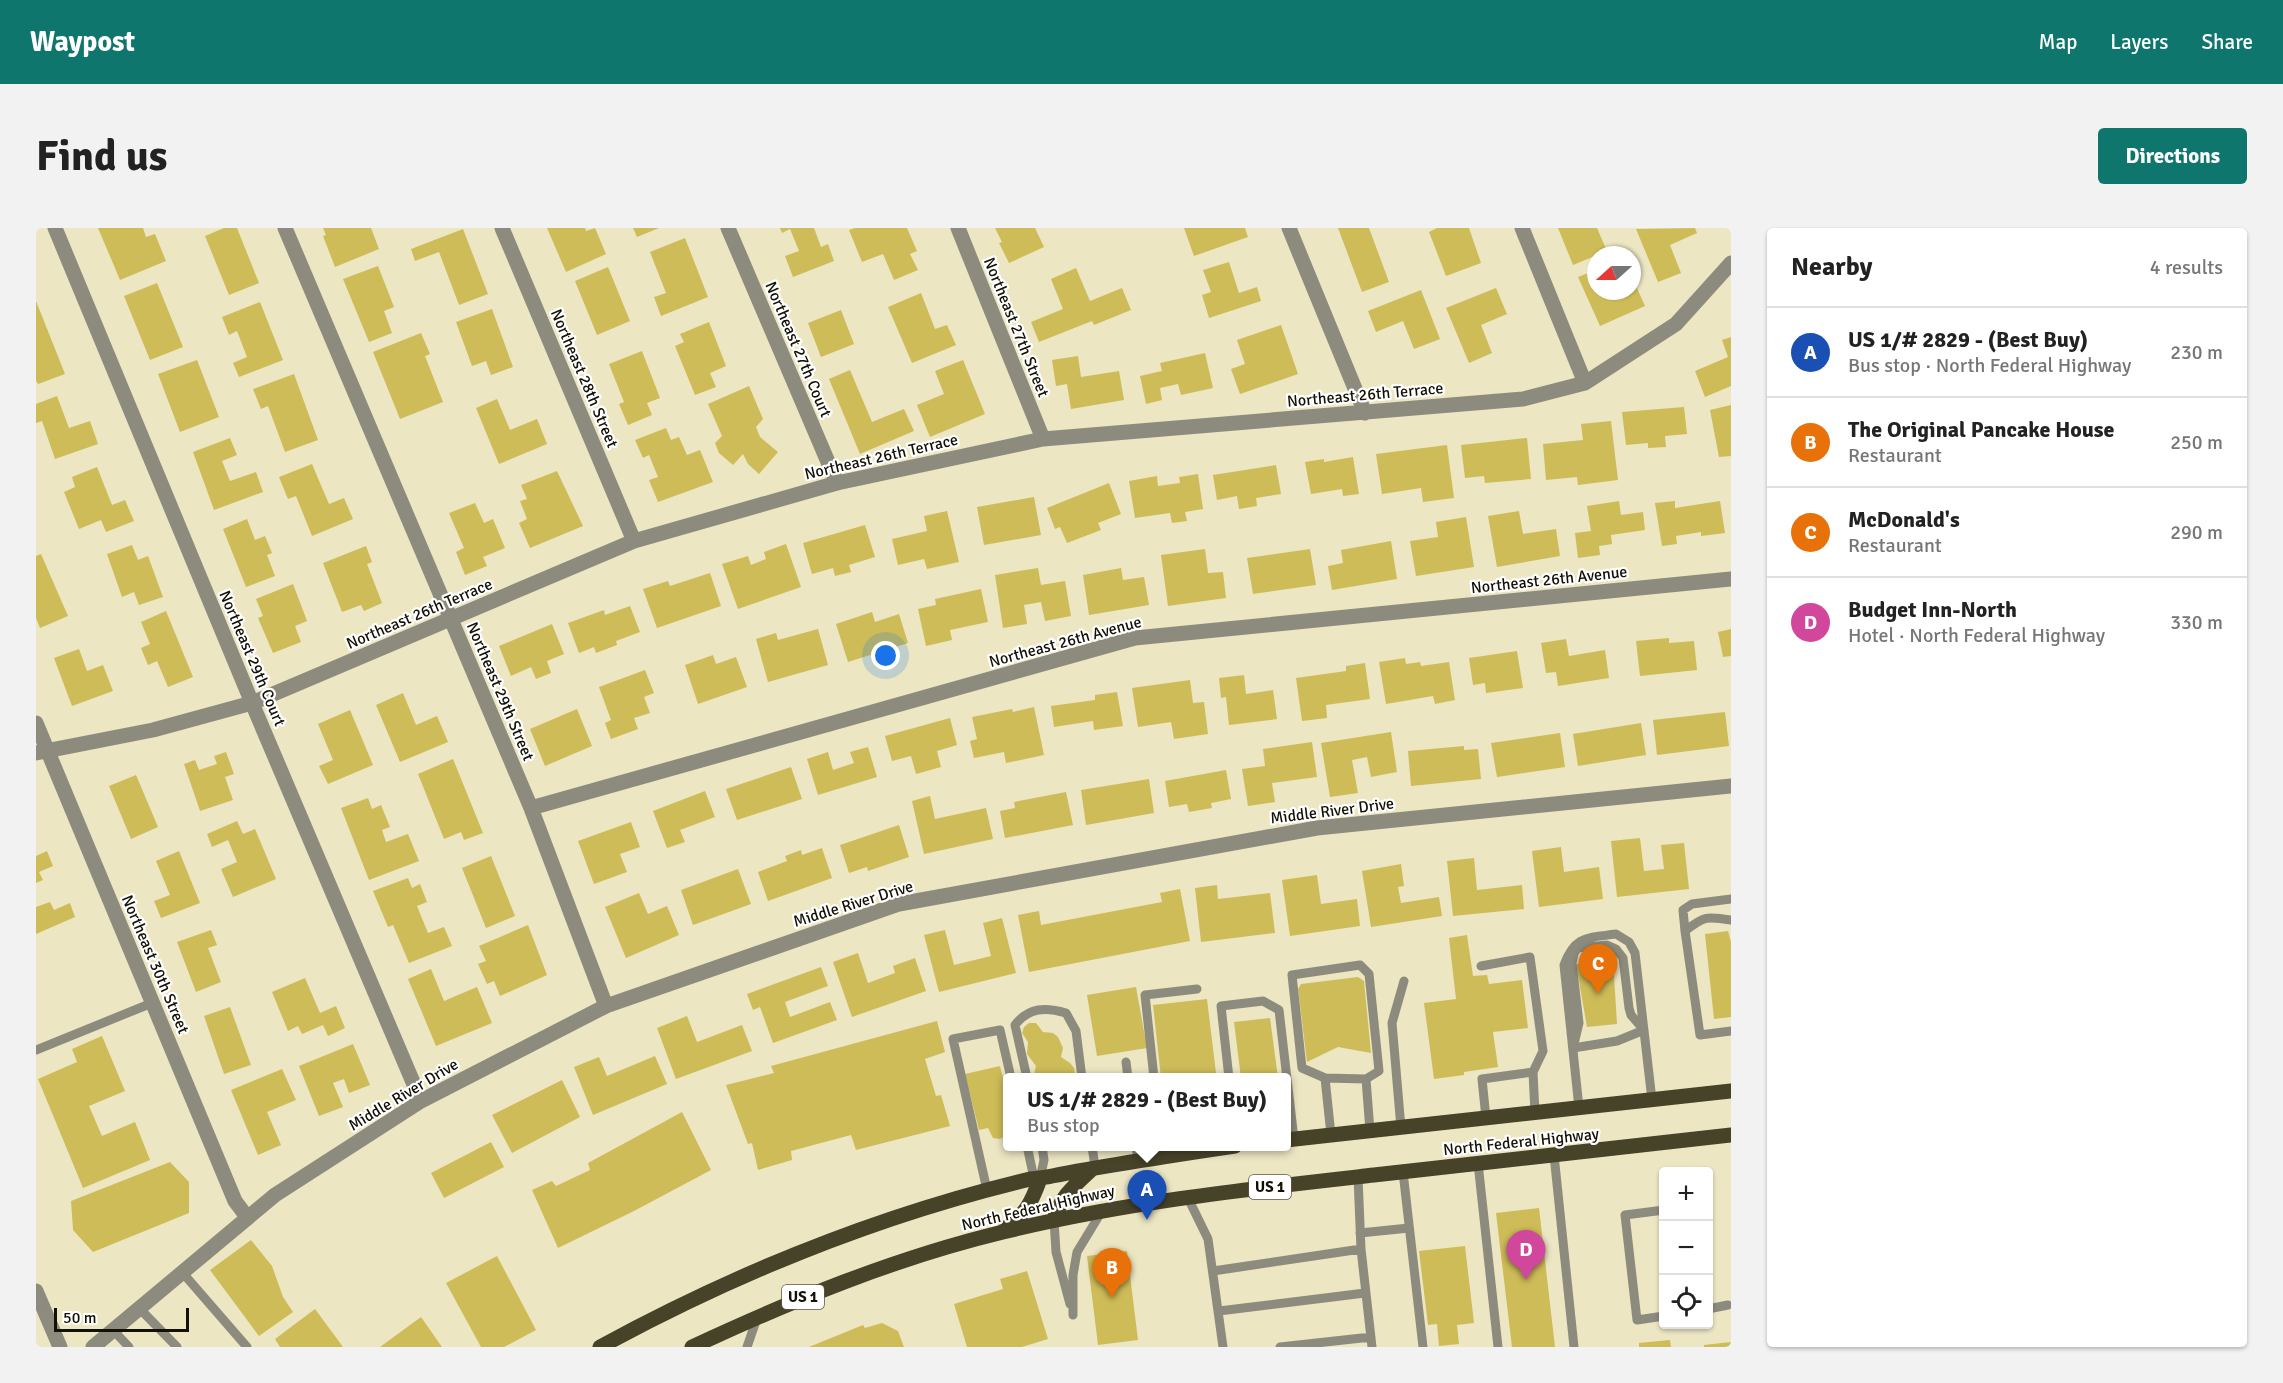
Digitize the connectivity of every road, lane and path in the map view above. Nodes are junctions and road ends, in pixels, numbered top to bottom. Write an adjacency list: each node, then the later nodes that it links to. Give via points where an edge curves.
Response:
1 (55, 228): 16 (street, Northeast 29th Court)
2 (285, 228): 15 (street, Northeast 29th Street)
3 (502, 228): 13 (street, Northeast 28th Street)
4 (728, 228): 12 (street, Northeast 27th Court)
5 (958, 228): 11 (street, Northeast 27th Street)
6 (1289, 228): 10 (street)
7 (1522, 228): 9 (street)
8 (1731, 263): 9 (street, Northeast 26th Terrace, via 1676,324)
9 (1585, 383): 10 (street, Northeast 26th Terrace, via 1523,399)
10 (1365, 412): 11 (street, Northeast 26th Terrace)
11 (1043, 439): 12 (street, Northeast 26th Terrace)
12 (837, 483): 13 (street, Northeast 26th Terrace)
13 (634, 541): 15 (street, Northeast 26th Terrace)
14 (1731, 579): 20 (street, Northeast 26th Avenue, via 1135,638)
15 (451, 619): 16 (street, Northeast 26th Terrace); 20 (street, Northeast 29th Street)
16 (252, 703): 18 (street, Northeast 26th Terrace, via 153,730); 46 (street, Northeast 29th Court)
17 (36, 723): 18 (street, Northeast 30th Street)
18 (42, 752): 27 (street, Northeast 30th Street)
19 (1731, 786): 28 (street, Middle River Drive, via 1317,828 899,904)
20 (531, 808): 28 (street, Northeast 29th Street)
21 (1731, 898): 23 (lane, via 1692,904 1683,910)
22 (1731, 920): 23 (lane, via 1701,919)
23 (1685, 931): 30 (lane, via 1700,1035)
24 (1481, 966): 34 (lane, via 1530,957 1543,1052)
25 (1404, 981): 50 (lane, via 1392,1023)
26 (1197, 989): 39 (lane, via 1145,995)
27 (152, 1003): 32 (lane); 70 (street, Northeast 30th Street, via 235,1201)
28 (606, 1006): 46 (street, Middle River Drive)
29 (1644, 1030): 31 (lane, via 1617,1041); 31 (lane, via 1631,1015 1623,958 1607,945 1578,948 1572,963 1579,1023); 31 (lane, via 1635,954 1629,942 1616,934 1584,939 1569,950 1564,965); 45 (lane)
30 (1731, 1031)
31 (1573, 1047): 47 (lane)
32 (36, 1050)
33 (1126, 1062): 38 (lane)
34 (1533, 1072): 48 (lane); 49 (lane, via 1482,1079)
35 (1010, 1073): 66 (lane, via 1000,1030 953,1040)
36 (1026, 1073): 37 (lane, via 1015,1025 1024,1014 1048,1008 1066,1013 1076,1031)
37 (1081, 1073)
38 (1127, 1073)
39 (1154, 1073)
40 (1229, 1073): 41 (lane, via 1221,1006 1263,1001 1279,1010)
41 (1284, 1073)
42 (1325, 1078): 43 (lane); 43 (lane, via 1302,1068 1292,975 1360,964 1369,974 1379,1071); 53 (lane)
43 (1366, 1079): 51 (lane)
44 (1731, 1091): 45 (main road, North Federal Highway)
45 (1652, 1100): 47 (main road, North Federal Highway)
46 (421, 1101): 70 (street, Middle River Drive)
47 (1579, 1108): 48 (main road, North Federal Highway)
48 (1535, 1113): 49 (main road, North Federal Highway)
49 (1486, 1118): 50 (main road, North Federal Highway)
50 (1401, 1128): 51 (main road, North Federal Highway)
51 (1370, 1131): 53 (main road, North Federal Highway)
52 (1731, 1135): 60 (main road, North Federal Highway / US 1)
53 (1331, 1136): 54 (main road, North Federal Highway)
54 (1291, 1140)
55 (1028, 1151): 65 (lane)
56 (1043, 1151): 65 (lane, via 1044,1160)
57 (1093, 1151): 62 (lane)
58 (1176, 1151): 59 (main road, North Federal Highway / US 1)
59 (1137, 1153): 62 (main road, North Federal Highway / US 1)
60 (1554, 1155): 61 (main road, North Federal Highway / US 1); 101 (lane)
61 (1478, 1163): 63 (main road, North Federal Highway / US 1); 100 (lane)
62 (1095, 1167): 65 (main road, North Federal Highway / US 1); 71 (main road, via 1070,1189)
63 (1403, 1172): 64 (main road, North Federal Highway / US 1); 72 (lane)
64 (1358, 1177): 67 (main road, North Federal Highway / US 1); 74 (lane)
65 (1036, 1179): 66 (main road, North Federal Highway / US 1); 73 (main road, via 1032,1202 1022,1216)
66 (987, 1190): 93 (main road, North Federal Highway / US 1, via 804,1250 729,1281)
67 (1187, 1196): 68 (main road, North Federal Highway / US 1); 76 (lane, via 1208,1239)
68 (1102, 1210): 71 (main road, North Federal Highway / US 1); 71 (lane, via 1077,1252 1073,1315 1056,1252)
69 (1659, 1211): 85 (lane, via 1625,1215 1637,1320)
70 (247, 1217): 77 (street, Middle River Drive)
71 (1054, 1220): 73 (main road, North Federal Highway / US 1)
72 (1409, 1228): 74 (lane); 99 (lane)
73 (1000, 1232): 84 (main road, North Federal Highway / US 1, via 875,1270)
74 (1360, 1233): 75 (lane)
75 (1361, 1249): 76 (lane); 78 (lane)
76 (1213, 1270): 83 (lane)
77 (182, 1272): 81 (street, Middle River Drive); 92 (lane)
78 (1365, 1293): 83 (lane); 87 (lane)
79 (37, 1297): 88 (street)
80 (1728, 1305): 82 (lane)
81 (139, 1308): 86 (street, Middle River Drive); 91 (lane)
82 (1713, 1308)
83 (1219, 1311): 96 (lane)
84 (757, 1317): 94 (main road, North Federal Highway / US 1); 95 (lane)
85 (1659, 1317)
86 (113, 1330): 89 (street, Middle River Drive); 90 (lane)
87 (1371, 1337): 97 (lane); 98 (lane)
88 (60, 1347)
89 (93, 1347)
90 (129, 1347)
91 (177, 1347)
92 (248, 1347)
93 (600, 1347)
94 (692, 1347)
95 (747, 1347)
96 (1223, 1347)
97 (1280, 1347)
98 (1372, 1347)
99 (1423, 1347)
100 (1498, 1347)
101 (1574, 1347)

